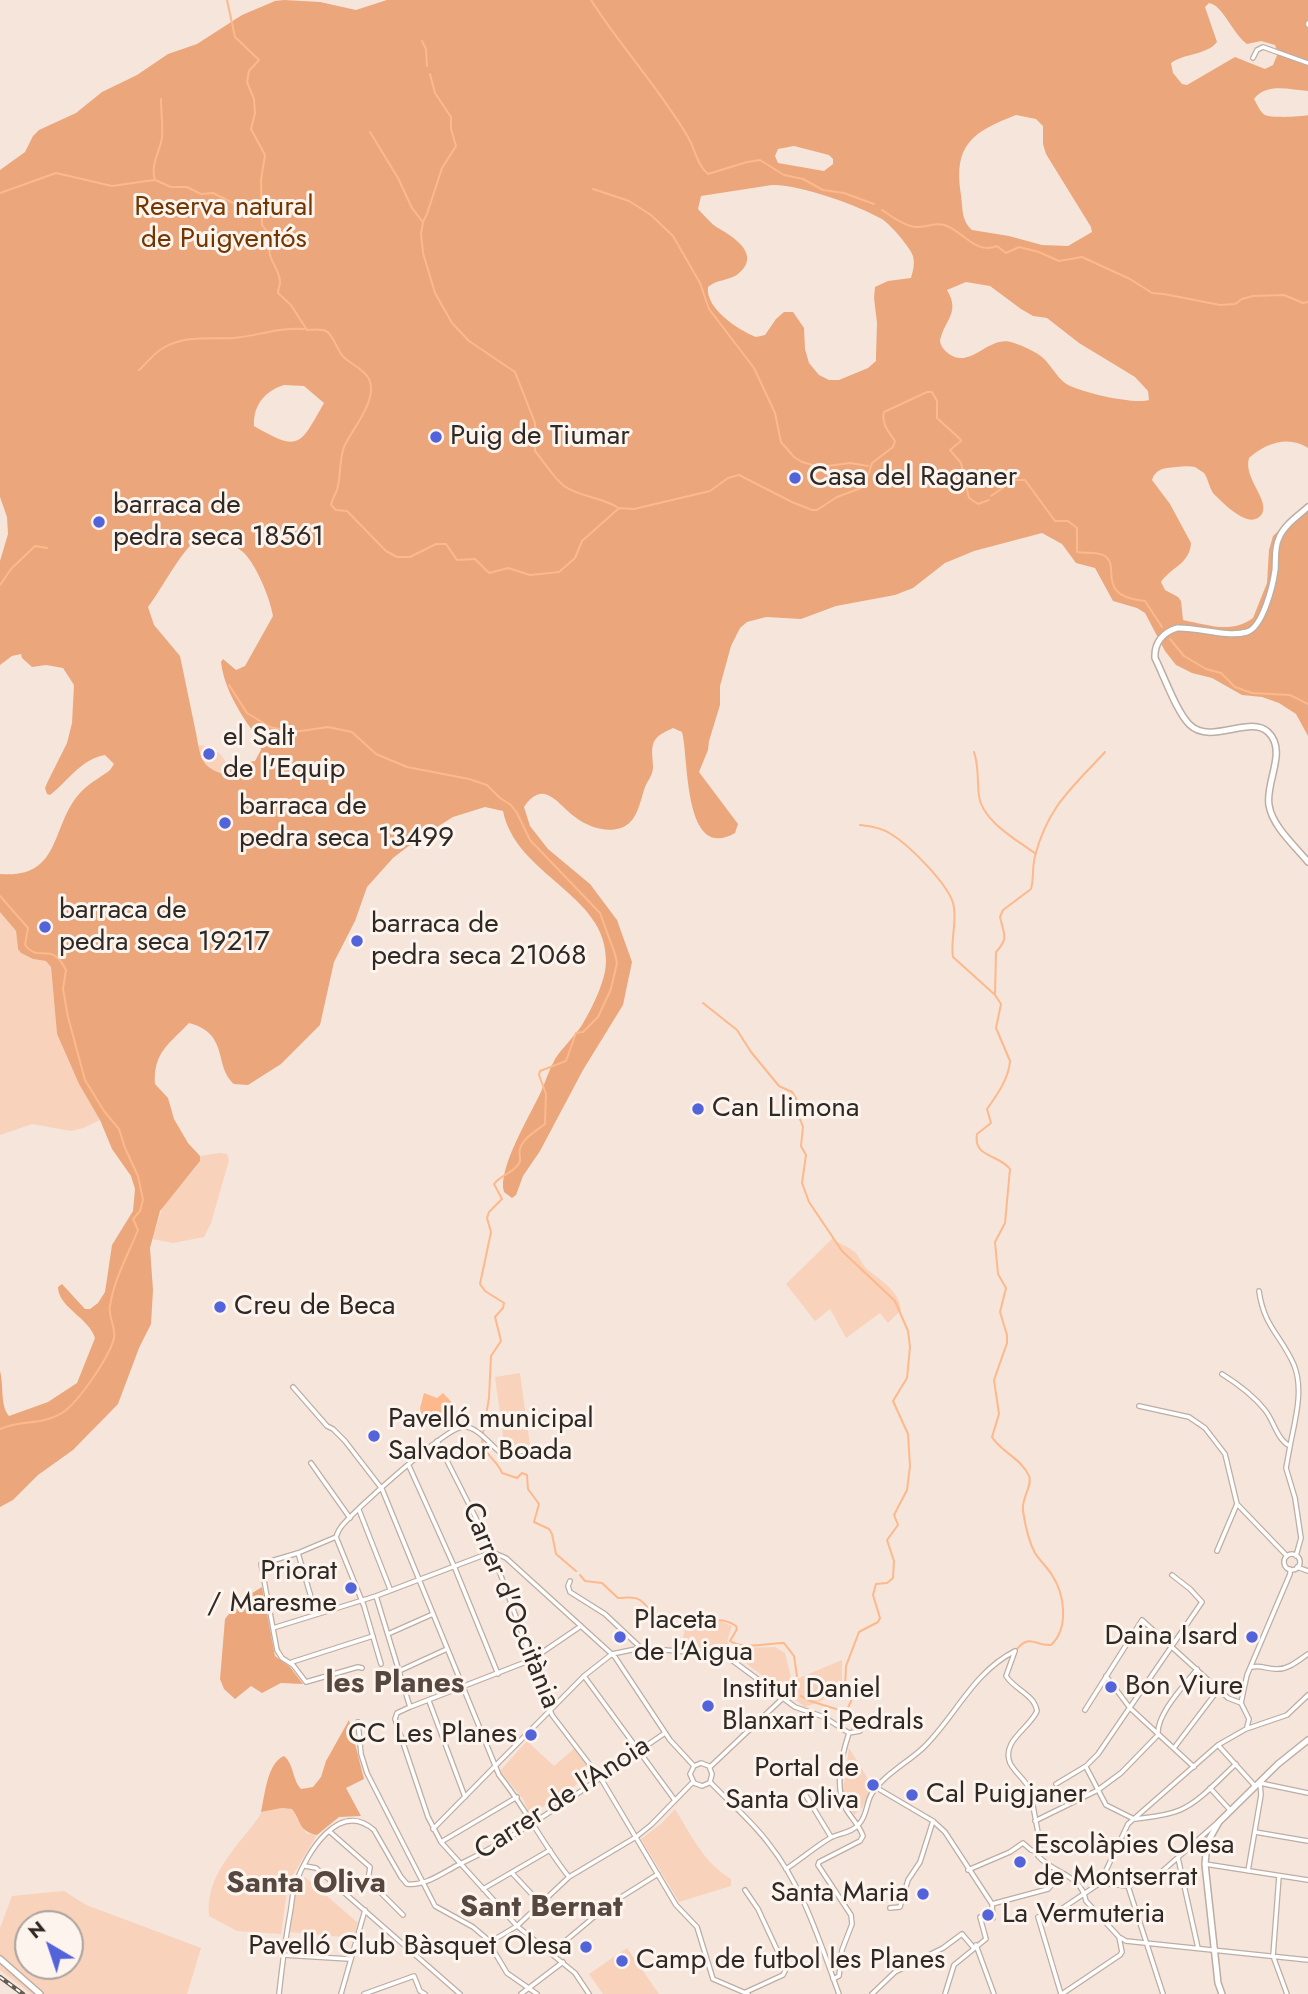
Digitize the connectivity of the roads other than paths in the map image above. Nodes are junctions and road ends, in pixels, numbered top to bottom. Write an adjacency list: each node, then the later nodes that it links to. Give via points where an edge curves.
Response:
1 (1253, 58): 2 (street, via 1263,47)
2 (1308, 63)
3 (1308, 507): 4 (street, via 1280,535 1271,586 1254,627 1231,633 1177,628 1154,649 1191,725 1214,732 1255,726 1272,737 1276,759 1268,804)
4 (1308, 862)
5 (1259, 1291): 10 (street, via 1265,1318 1293,1363 1297,1378)
6 (1222, 1374): 10 (street, via 1257,1401 1282,1442)
7 (293, 1387): 14 (street)
8 (1139, 1406): 15 (street, via 1189,1417 1205,1428 1225,1454)
9 (437, 1441): 11 (street, via 463,1427 486,1438 501,1453); 13 (street); 20 (street, Carrer d'Occitània)
10 (1290, 1446): 23 (street, via 1286,1468 1301,1538)
11 (535, 1450)
12 (311, 1462): 17 (street)
13 (409, 1466): 14 (street); 24 (street)
14 (382, 1489): 16 (street); 29 (street)
15 (1237, 1504): 19 (street); 22 (street)
16 (359, 1510): 17 (street); 31 (street)
17 (350, 1518): 18 (street)
18 (336, 1537): 21 (street); 33 (street)
19 (1217, 1551)
20 (492, 1552): 24 (street); 36 (street, via 506,1558); 46 (street, Carrer d'Occitània)
21 (298, 1553): 34 (street); 37 (street, via 261,1564)
22 (1287, 1556): 23 (street); 26 (street, via 1284,1562)
23 (1296, 1556): 25 (street)
24 (454, 1566): 29 (street); 54 (street)
25 (1297, 1567): 26 (street); 27 (street)
26 (1290, 1569): 43 (street)
27 (1308, 1571)
28 (1172, 1575): 40 (street, via 1202,1602)
29 (419, 1579): 31 (street); 35 (street)
30 (570, 1581): 41 (street, via 570,1592 606,1614)
31 (391, 1590): 32 (street)
32 (376, 1595): 33 (street); 38 (street)
33 (361, 1600): 34 (street); 39 (street)
34 (316, 1614): 37 (street)
35 (433, 1614): 38 (street); 42 (street)
36 (581, 1626): 44 (street); 46 (street)
37 (273, 1628): 47 (street, via 278,1653)
38 (388, 1634): 53 (street)
39 (373, 1636): 47 (street); 48 (street)
40 (1171, 1647): 52 (street); 56 (street, via 1142,1620); 64 (street)
41 (641, 1648): 44 (street); 60 (street, via 729,1656)
42 (447, 1649): 53 (street); 57 (street)
43 (1257, 1652): 49 (street); 51 (street)
44 (612, 1654): 55 (street); 72 (street)
45 (1308, 1654): 49 (street, via 1285,1667)
46 (531, 1660): 54 (street); 65 (street, Carrer d'Occitània)
47 (291, 1662): 50 (street, via 306,1682)
48 (381, 1664)
49 (1266, 1667): 51 (street)
50 (362, 1668)
51 (1251, 1668): 62 (street)
52 (1197, 1669): 58 (street); 74 (street, via 1170,1703)
53 (399, 1671): 63 (street)
54 (498, 1674): 57 (street)
55 (584, 1676): 65 (street); 78 (street)
56 (1106, 1676): 64 (street); 66 (street)
57 (464, 1687): 61 (street); 80 (street)
58 (1218, 1690): 62 (street); 77 (street)
59 (1308, 1695): 69 (street, via 1287,1715)
60 (783, 1698): 73 (street); 83 (street)
61 (428, 1700): 63 (street); 95 (street)
62 (1241, 1703): 67 (street)
63 (410, 1707): 109 (street, via 395,1716)
64 (1130, 1708): 74 (street); 82 (street)
65 (550, 1710): 80 (street); 85 (street, Carrer d'Occitània)
66 (1085, 1710)
67 (1249, 1719): 69 (street); 70 (street)
68 (358, 1722): 133 (street, via 367,1773)
69 (1261, 1725): 70 (street)
70 (1246, 1729): 76 (street)
71 (860, 1731): 73 (street)
72 (665, 1733): 78 (street, Carrer de l'Anoia); 81 (street)
73 (849, 1733): 108 (street, via 842,1758 842,1797)
74 (1158, 1735): 77 (street); 92 (street)
75 (1307, 1741): 89 (street)
76 (1218, 1745): 79 (street); 84 (street)
77 (1174, 1748): 84 (street)
78 (639, 1750): 85 (street, Carrer de l'Anoia); 97 (street)
79 (1236, 1764): 89 (street); 91 (street)
80 (495, 1766): 95 (street); 96 (street)
81 (694, 1766): 83 (street); 86 (street)
82 (1086, 1766): 88 (street); 92 (street)
83 (710, 1767): 87 (street)
84 (1194, 1767): 98 (street)
85 (600, 1777): 107 (street, Carrer de l'Anoia); 112 (street, Carrer d'Occitània)
86 (692, 1782): 87 (street, via 702,1786); 97 (street)
87 (710, 1782): 124 (street, via 761,1834)
88 (1056, 1784)
89 (1258, 1785): 93 (street); 99 (street); 101 (street, via 1262,1789)
90 (877, 1788): 104 (street); 105 (street, via 938,1731 992,1664 1015,1651 1006,1676 1033,1700 1037,1711 1010,1746 1010,1763 1030,1790); 108 (street)
91 (1210, 1788): 99 (street); 102 (street, via 1181,1810)
92 (1098, 1790): 103 (street, via 1107,1806); 105 (street)
93 (1308, 1793)
94 (805, 1794): 113 (street)
95 (466, 1797): 109 (street)
96 (517, 1797): 107 (street); 116 (street)
97 (674, 1799): 112 (street)
98 (1153, 1804): 102 (street, via 1151,1811); 103 (street)
99 (1231, 1811): 106 (street)
100 (1250, 1813): 101 (street)
101 (1258, 1814): 111 (street)
102 (1156, 1816): 103 (street)
103 (1134, 1819): 134 (street)
104 (933, 1821): 125 (street, via 958,1849); 141 (street, via 900,1907)
105 (1035, 1821): 119 (street, via 1040,1843)
106 (1219, 1822): 114 (street); 117 (street)
107 (532, 1824): 118 (street); 121 (street, Carrer de l'Anoia)
108 (858, 1826): 113 (street); 158 (street, via 863,1834 860,1841 818,1865 851,1915 839,1976)
109 (433, 1829): 116 (street)
110 (329, 1830): 123 (street); 133 (street, via 342,1820 368,1825 407,1884); 143 (street, via 370,1867 369,1880)
111 (1255, 1832): 115 (street); 126 (street)
112 (636, 1837): 129 (street, Carrer d'Occitània); 131 (street)
113 (832, 1837): 124 (street)
114 (1196, 1841): 117 (street); 120 (street)
115 (1308, 1841)
116 (441, 1842): 121 (street)
117 (1208, 1843): 122 (street)
118 (550, 1850): 127 (street); 131 (street)
119 (1037, 1852): 125 (street, via 1023,1843); 128 (street, via 1045,1864)
120 (1178, 1858): 135 (street, via 1158,1875); 149 (street)
121 (460, 1864): 133 (street, Carrer de l'Anoia); 136 (street)
122 (1205, 1864): 126 (street); 150 (street)
123 (305, 1866): 142 (street, via 316,1868); 152 (street, via 296,1883)
124 (786, 1869): 158 (street, via 810,1914)
125 (968, 1870): 140 (street)
126 (1248, 1871): 130 (street)
127 (512, 1872): 136 (street); 139 (street)
128 (1062, 1873): 138 (street, via 1074,1878); 140 (street, via 1048,1889)
129 (658, 1874): 151 (street, via 607,1906); 162 (street, Carrer d'Occitània, via 676,1905 697,1927 713,1979)
130 (1279, 1876): 132 (street); 153 (street)
131 (569, 1878): 139 (street)
132 (1308, 1880)
133 (422, 1883): 146 (street, via 435,1906)
134 (1100, 1883): 135 (street); 138 (street)
135 (1128, 1886): 147 (street)
136 (483, 1889): 144 (street)
137 (745, 1889): 162 (street, via 786,1969 783,1975)
138 (1085, 1894): 145 (street, via 1086,1901); 176 (street, via 1057,1912 1038,1917)
139 (540, 1903): 144 (street)
140 (992, 1904): 148 (street, via 993,1918 980,1917 986,1939)
141 (890, 1908)
142 (365, 1910): 155 (street); 168 (street)
143 (403, 1915)
144 (517, 1926): 146 (street); 151 (street)
145 (1119, 1937): 147 (street); 176 (street, via 1122,1952)
146 (491, 1942): 159 (street, via 507,1973)
147 (1148, 1943): 149 (street); 177 (street)
148 (975, 1946): 173 (street, via 962,1934 895,1972); 174 (street, via 954,1965); 175 (street)
149 (1198, 1948): 150 (street)
150 (1216, 1950): 153 (street); 178 (street)
151 (551, 1953): 157 (street)
152 (283, 1955): 155 (street); 164 (street)
153 (1273, 1956): 156 (street); 179 (street)
154 (0, 1959): 163 (street)
155 (349, 1959): 165 (street)
156 (1308, 1960)
157 (563, 1962): 159 (street); 171 (street)
158 (833, 1979): 172 (street)
159 (529, 1988): 169 (street); 170 (street)
160 (379, 1989): 161 (street, via 414,1976); 166 (street); 167 (street)
161 (422, 1993)
162 (747, 1993)
163 (40, 1994)
164 (279, 1994)
165 (341, 1994)
166 (364, 1994)
167 (381, 1994)
168 (460, 1994)
169 (521, 1994)
170 (537, 1994)
171 (589, 1994)
172 (839, 1994)
173 (872, 1994)
174 (945, 1994)
175 (994, 1994)
176 (1061, 1994)
177 (1163, 1994)
178 (1222, 1994)
179 (1287, 1994)

